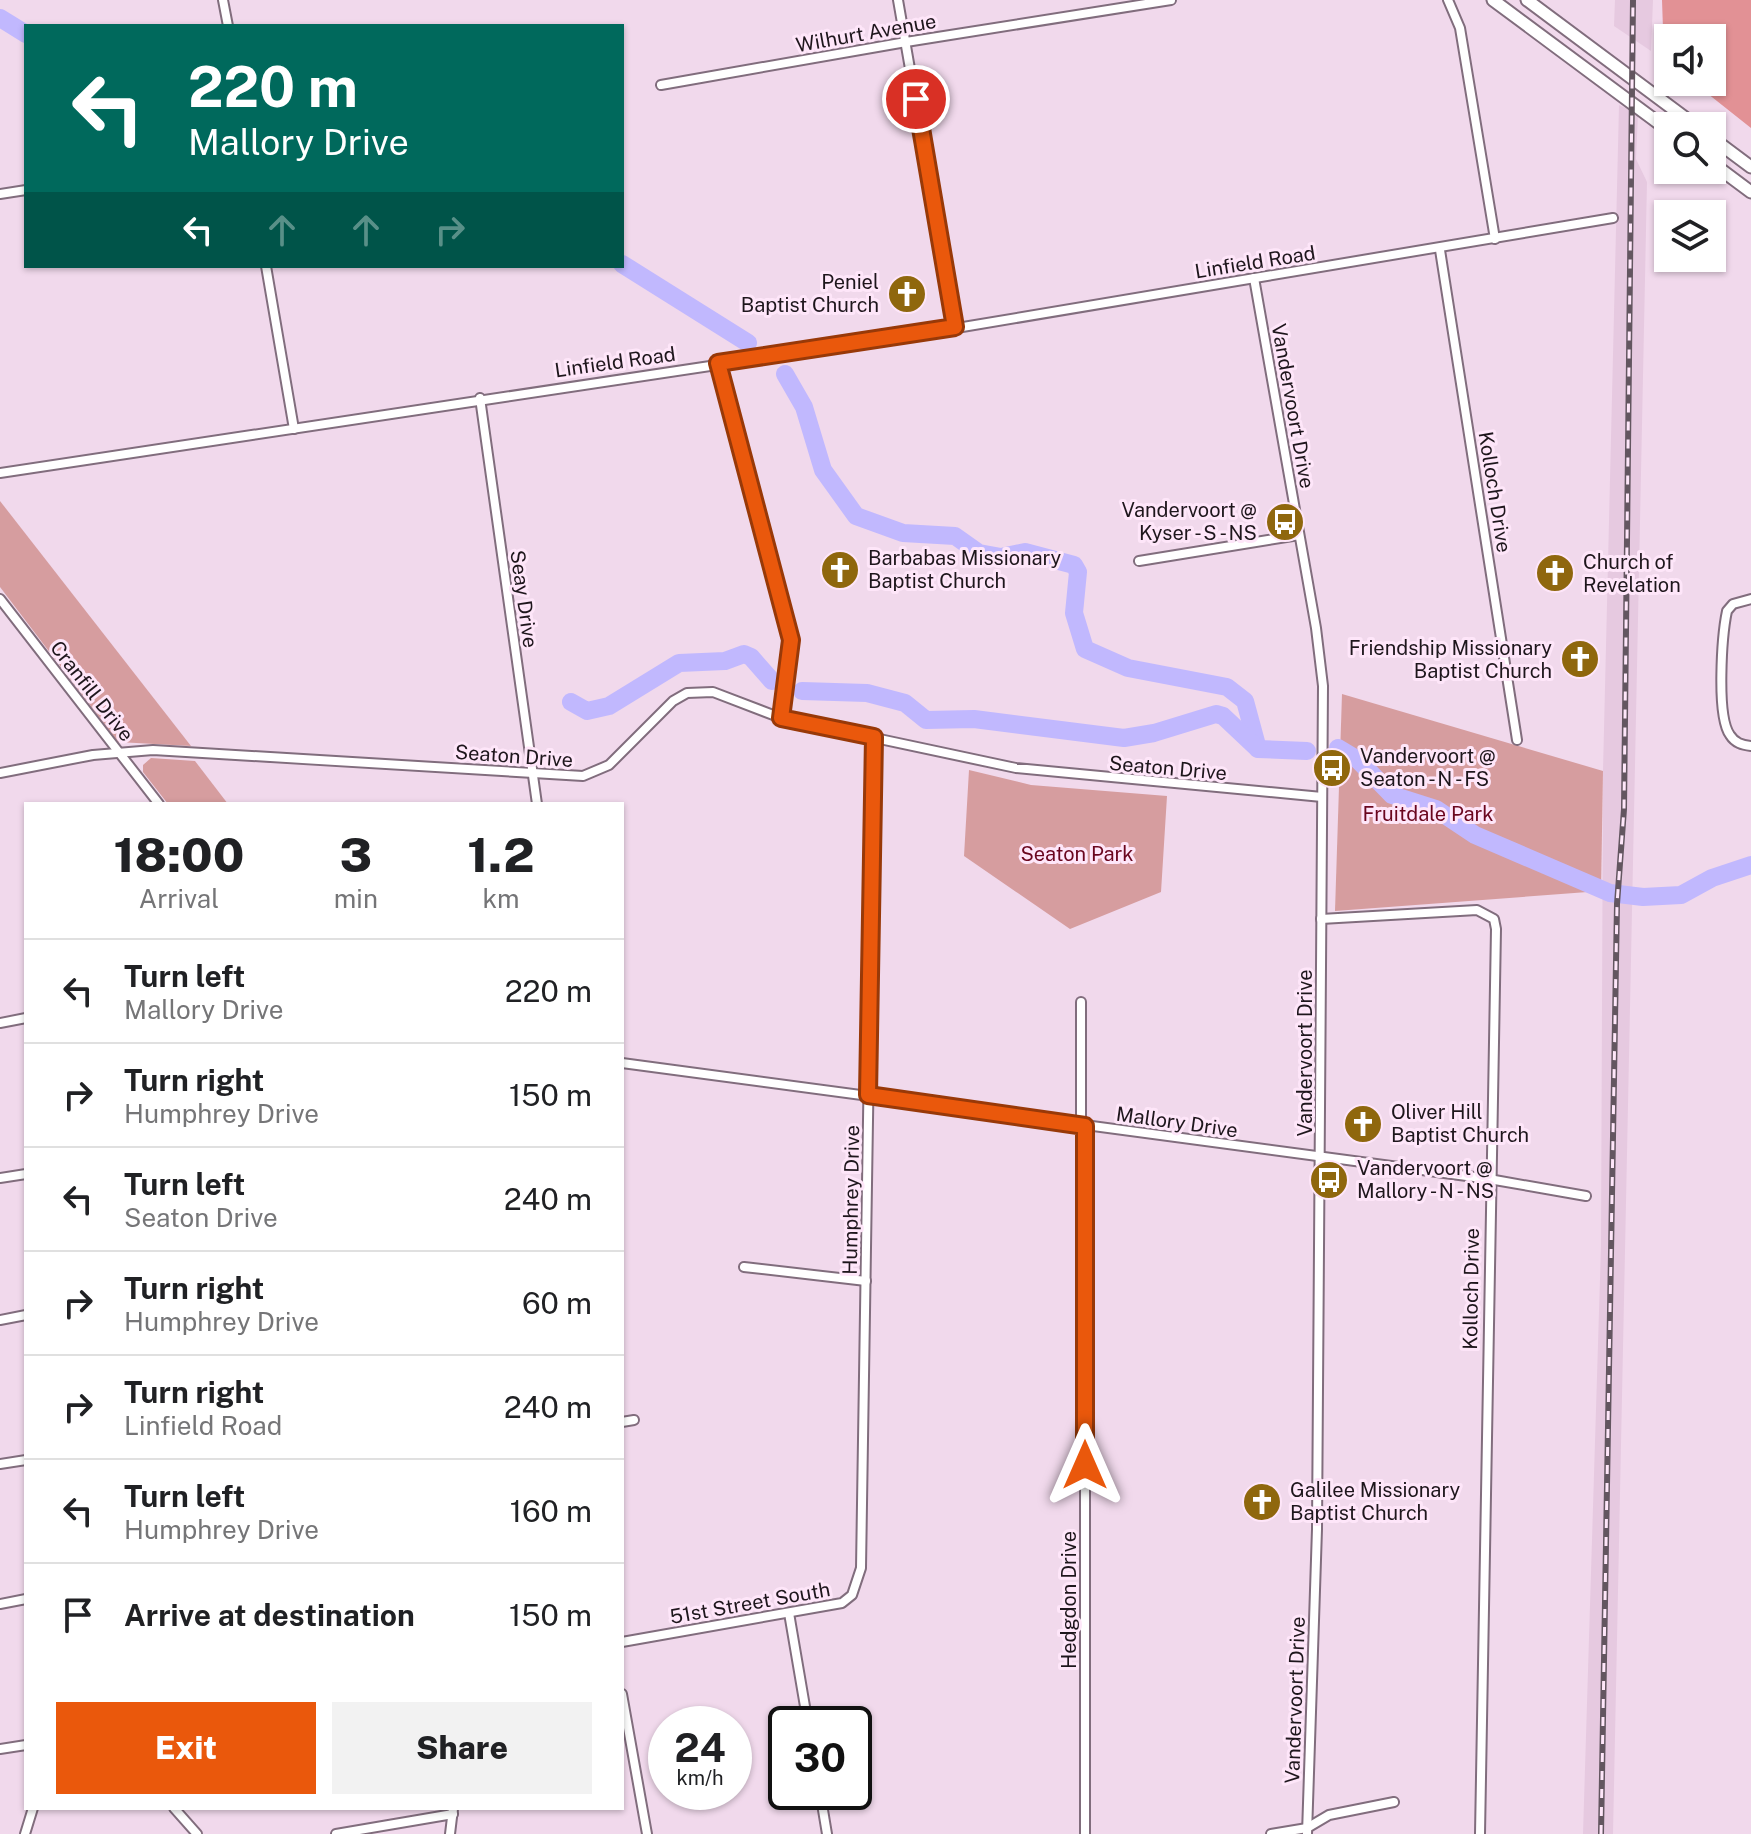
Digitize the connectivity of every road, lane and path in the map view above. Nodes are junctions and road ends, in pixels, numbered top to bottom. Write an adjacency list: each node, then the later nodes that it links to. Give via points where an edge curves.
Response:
1 (223, 0): 7 (street)
2 (898, 0): 8 (street)
3 (1171, 0): 8 (street, Wilhurt Avenue)
4 (1448, 0): 19 (street, via 1460,28)
5 (1493, 0): 11 (main road)
6 (1527, 0): 10 (main road)
7 (228, 24)
8 (906, 42): 9 (street, Wilhurt Avenue); 23 (street)
9 (661, 85)
10 (1677, 112)
11 (1654, 120)
12 (1726, 148): 13 (main road)
13 (1751, 167)
14 (1726, 173): 16 (main road)
15 (24, 190): 17 (street)
16 (1751, 192)
17 (0, 194)
18 (1613, 218): 19 (street, Linfield Road)
19 (1495, 239): 20 (street, Linfield Road)
20 (1440, 250): 22 (street, Linfield Road); 35 (street, Kolloch Drive)
21 (266, 268): 26 (street)
22 (1254, 278): 23 (street, Linfield Road); 28 (street, Vandervoort Drive)
23 (955, 327): 24 (street, Linfield Road)
24 (718, 363): 25 (street, Linfield Road); 33 (street, via 791,640)
25 (480, 398): 26 (street, Linfield Road); 38 (street, Seay Drive)
26 (294, 429): 27 (street, Linfield Road)
27 (0, 473)
28 (1299, 535): 29 (street); 40 (street, Vandervoort Drive, via 1321,660)
29 (1139, 561)
30 (0, 599): 32 (street, Cranfill Drive)
31 (1751, 599): 36 (street, via 1727,611 1723,677 1725,725 1738,743)
32 (3, 609): 37 (street, Cranfill Drive)
33 (781, 718): 34 (street, Seaton Drive); 38 (street, Seaton Drive, via 713,692 687,693 660,711 609,765 583,776)
34 (874, 737): 40 (street, Seaton Drive, via 1049,774); 48 (street, Humphrey Drive)
35 (1517, 740)
36 (1751, 746)
37 (120, 752): 38 (street, Seaton Drive); 39 (street, Seaton Drive); 41 (street, Cranfill Drive)
38 (532, 772): 42 (street, Seay Drive)
39 (0, 773)
40 (1322, 797): 43 (street, Vandervoort Drive)
41 (158, 802)
42 (537, 802)
43 (1321, 919): 50 (street, Vandervoort Drive); 53 (street, Kolloch Drive, via 1477,910 1494,919)
44 (1081, 1002): 49 (street, Hedgdon Drive)
45 (24, 1018): 46 (street)
46 (0, 1023)
47 (624, 1063): 48 (street, Mallory Drive)
48 (868, 1095): 49 (street, Mallory Drive); 56 (street, Humphrey Drive)
49 (1083, 1126): 50 (street, Mallory Drive); 86 (street, Hedgdon Drive)
50 (1320, 1157): 53 (street, Mallory Drive); 78 (street, Vandervoort Drive, via 1317,1529)
51 (24, 1174): 52 (street)
52 (0, 1178)
53 (1489, 1179): 54 (street, Mallory Drive); 88 (street, Kolloch Drive)
54 (1586, 1196)
55 (744, 1267): 56 (street)
56 (866, 1281): 63 (street, Humphrey Drive)
57 (24, 1315): 58 (street)
58 (0, 1320)
59 (634, 1420): 60 (street)
60 (624, 1422)
61 (24, 1460): 62 (street)
62 (0, 1464)
63 (861, 1568): 66 (street, 51st Street South, via 852,1595 842,1603)
64 (24, 1599): 65 (street)
65 (0, 1604)
66 (789, 1613): 67 (street, 51st Street South); 69 (street)
67 (624, 1642)
68 (624, 1705): 84 (street)
69 (805, 1706)
70 (24, 1745): 71 (street)
71 (0, 1749)
72 (1394, 1802): 78 (street, via 1329,1815)
73 (32, 1810): 79 (street)
74 (175, 1810): 77 (street)
75 (823, 1810): 85 (street)
76 (453, 1811): 82 (street); 83 (street)
77 (186, 1826): 80 (street); 81 (street)
78 (1307, 1831): 87 (street)
79 (25, 1834)
80 (179, 1834)
81 (197, 1834)
82 (336, 1834)
83 (450, 1834)
84 (647, 1834)
85 (827, 1834)
86 (1085, 1834)
87 (1271, 1834)
88 (1480, 1834)

